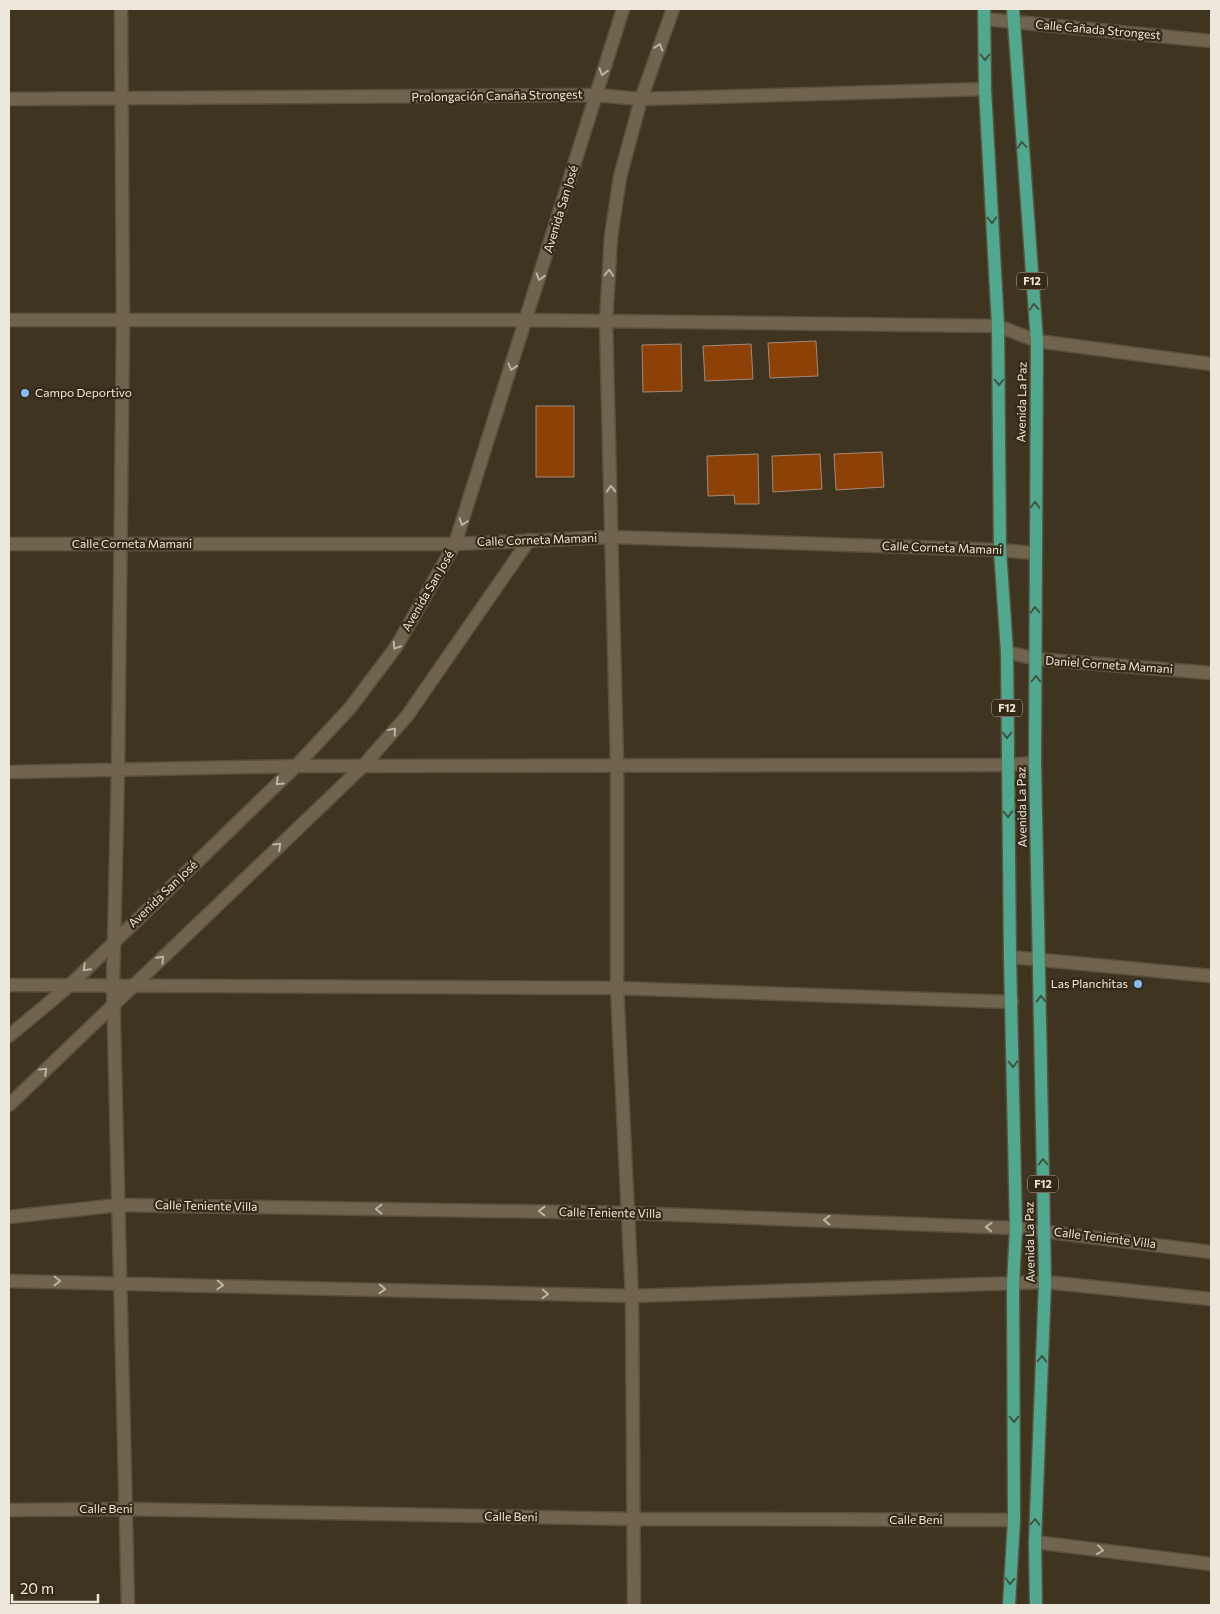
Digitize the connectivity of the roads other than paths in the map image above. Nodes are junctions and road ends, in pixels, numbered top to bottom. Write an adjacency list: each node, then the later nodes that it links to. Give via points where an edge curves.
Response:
1 (121, 9): 14 (street)
2 (613, 9): 9 (street)
3 (623, 9): 9 (street, Avenida San José)
4 (673, 9): 13 (street, one-way to 4)
5 (1013, 9): 7 (main road, Avenida La Paz / F12)
6 (984, 14): 7 (street, Calle Cañada Strongest); 10 (main road, Avenida La Paz / F12, one-way to 10)
7 (1013, 22): 8 (street, Calle Cañada Strongest); 20 (main road, Avenida La Paz / F12, one-way to 7)
8 (1211, 41)
9 (611, 43): 11 (street, Avenida San José, one-way to 11)
10 (985, 89): 13 (street, Prolongación Canaña Strongest); 19 (main road, Avenida La Paz / F12, one-way to 19)
11 (596, 95): 13 (street, Prolongación Canaña Strongest); 14 (street, Prolongación Canaña Strongest); 16 (street, Avenida San José, one-way to 16)
12 (9, 99): 14 (street, Prolongación Canaña Strongest)
13 (641, 99): 18 (street, one-way to 13, via 611,237 620,177)
14 (122, 100): 17 (street)
15 (9, 320): 17 (street)
16 (526, 320): 17 (street); 18 (street); 25 (street, Avenida San José, one-way to 25)
17 (122, 322): 26 (street)
18 (606, 322): 19 (street); 22 (street, one-way to 18)
19 (998, 326): 20 (street); 27 (main road, Avenida La Paz / F12, one-way to 27)
20 (1037, 341): 21 (street); 28 (main road, Avenida La Paz / F12, one-way to 20)
21 (1211, 364)
22 (612, 537): 23 (street, Calle Corneta Mamani); 27 (street, Calle Corneta Mamani); 33 (street)
23 (529, 540): 25 (street, Calle Corneta Mamani); 36 (street, one-way to 23, via 407,716)
24 (9, 544): 26 (street, Calle Corneta Mamani)
25 (455, 544): 26 (street, Calle Corneta Mamani); 35 (street, Avenida San José, one-way to 35, via 396,647 350,708)
26 (120, 545): 38 (street)
27 (1000, 550): 28 (street, Calle Corneta Mamani); 29 (main road, Avenida La Paz / F12)
28 (1034, 553): 30 (main road, Avenida La Paz / F12, one-way to 28)
29 (1007, 652): 30 (street, Daniel Corneta Mamani); 34 (main road, Avenida La Paz / F12, one-way to 34)
30 (1036, 659): 31 (street, Daniel Corneta Mamani); 32 (main road, Avenida La Paz / F12, one-way to 30)
31 (1211, 673)
32 (1035, 763): 34 (street); 41 (main road, Avenida La Paz / F12)
33 (617, 765): 34 (street); 36 (street); 47 (street)
34 (1007, 765): 40 (main road, Avenida La Paz / F12, one-way to 40)
35 (296, 766): 36 (street); 38 (street); 39 (street, Avenida San José, one-way to 39)
36 (363, 766): 45 (street, one-way to 36)
37 (9, 772): 38 (street)
38 (118, 772): 39 (street)
39 (114, 940): 43 (street); 46 (street, Avenida San José, one-way to 46)
40 (1010, 957): 41 (street); 48 (main road, Avenida La Paz / F12)
41 (1040, 958): 42 (street); 56 (main road, Avenida La Paz / F12, one-way to 41)
42 (1211, 976)
43 (113, 984): 45 (street); 46 (street); 49 (street)
44 (9, 985): 46 (street)
45 (136, 985): 47 (street); 49 (street)
46 (69, 986): 50 (street, Avenida San José)
47 (617, 988): 48 (street); 53 (street)
48 (1012, 1002): 55 (main road, Avenida La Paz / F12, one-way to 55)
49 (113, 1006): 51 (street, one-way to 49); 52 (street)
50 (9, 1036)
51 (9, 1105)
52 (119, 1205): 53 (street, Calle Teniente Villa, one-way to 52); 54 (street, Calle Teniente Villa); 59 (street)
53 (629, 1213): 55 (street, Calle Teniente Villa, one-way to 53); 62 (street)
54 (9, 1217)
55 (1016, 1228): 56 (street, Calle Teniente Villa); 61 (main road, Avenida La Paz / F12)
56 (1044, 1231): 57 (street, Calle Teniente Villa); 60 (main road, Avenida La Paz / F12)
57 (1211, 1252)
58 (9, 1281): 59 (street, one-way to 59)
59 (121, 1282): 62 (street, one-way to 62); 64 (street)
60 (1045, 1282): 61 (street); 63 (street); 68 (main road, Avenida La Paz / F12, one-way to 60)
61 (1013, 1284): 62 (street); 67 (main road, Avenida La Paz / F12, one-way to 67)
62 (632, 1296): 66 (street)
63 (1211, 1299)
64 (124, 1509): 65 (street, Calle Beni); 66 (street, Calle Beni); 70 (street)
65 (9, 1510)
66 (632, 1519): 67 (street, Calle Beni); 71 (street)
67 (1014, 1520): 72 (main road, Avenida La Paz / F12, one-way to 72)
68 (1035, 1542): 69 (street, one-way to 69); 73 (main road, Avenida La Paz / F12)
69 (1211, 1564)
70 (128, 1605)
71 (634, 1605)
72 (1009, 1605)
73 (1036, 1605)

